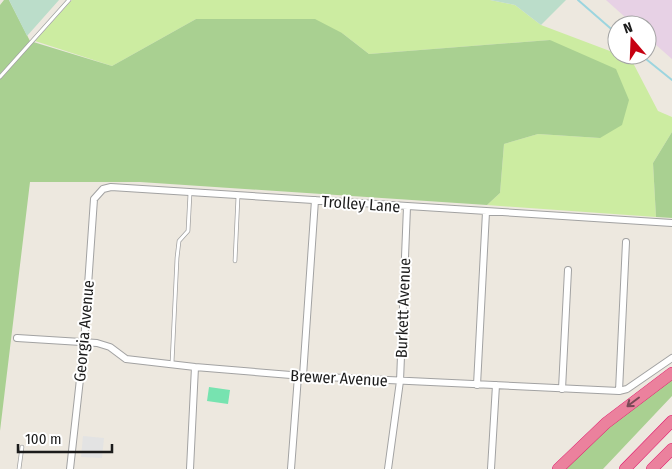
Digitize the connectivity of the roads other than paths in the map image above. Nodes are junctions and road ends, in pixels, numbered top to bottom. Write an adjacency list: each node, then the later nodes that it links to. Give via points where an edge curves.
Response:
1 (69, 0): 2 (lane)
2 (0, 77)
3 (190, 193): 4 (street, Trolley Lane, via 111,187); 5 (street, Trolley Lane); 16 (lane, via 188,231 179,241 177,258)
4 (97, 194): 14 (street, Georgia Avenue, via 94,199)
5 (238, 196): 6 (street, Trolley Lane); 11 (lane)
6 (315, 200): 7 (street, Trolley Lane); 19 (street)
7 (407, 207): 8 (street, Trolley Lane); 20 (street, Burkett Avenue)
8 (486, 212): 9 (street, Trolley Lane); 21 (street)
9 (672, 223)
10 (626, 242): 24 (street)
11 (235, 261)
12 (568, 270): 23 (street)
13 (17, 338): 14 (street, Brewer Avenue)
14 (84, 343): 16 (street, Brewer Avenue, via 110,346 126,359); 29 (street, Georgia Avenue)
15 (672, 358): 24 (street)
16 (172, 364): 17 (street, Brewer Avenue)
17 (194, 367): 19 (street, Brewer Avenue); 30 (street)
18 (672, 373): 34 (highway, one-way to 34, via 606,423)
19 (300, 376): 20 (street, Brewer Avenue); 31 (street)
20 (400, 381): 21 (street, Brewer Avenue); 32 (street, Burkett Avenue)
21 (477, 385): 22 (street, Brewer Avenue)
22 (496, 385): 23 (street, Brewer Avenue); 33 (street)
23 (562, 389): 24 (street, Brewer Avenue)
24 (619, 392)
25 (672, 422): 35 (highway)
26 (22, 447): 28 (lane)
27 (672, 449): 36 (highway)
28 (19, 469)
29 (70, 469)
30 (190, 469)
31 (291, 469)
32 (388, 469)
33 (491, 469)
34 (558, 469)
35 (625, 469)
36 (652, 469)

